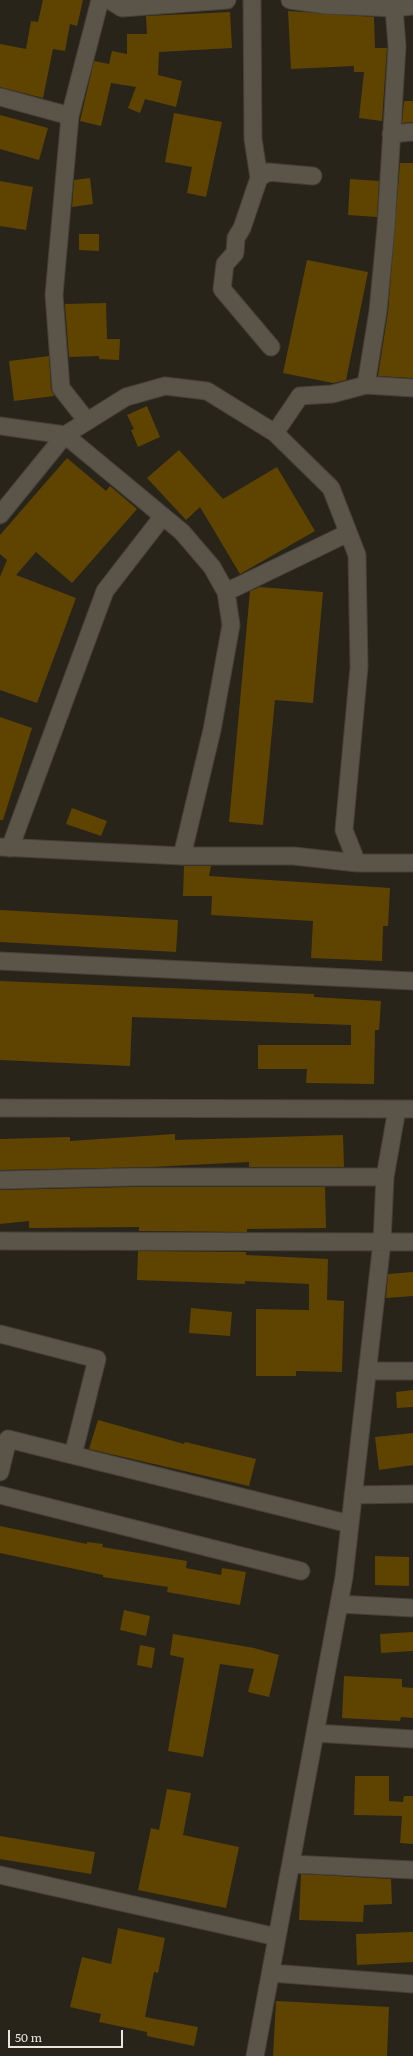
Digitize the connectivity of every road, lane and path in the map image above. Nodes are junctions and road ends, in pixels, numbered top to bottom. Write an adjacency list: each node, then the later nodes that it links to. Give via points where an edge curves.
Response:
1 (100, 0): 10 (street)
2 (109, 0): 3 (street, via 122,8)
3 (227, 0)
4 (252, 0): 14 (street, via 253,139)
5 (290, 0): 6 (street)
6 (326, 2): 8 (street)
7 (413, 6): 8 (street)
8 (394, 8): 12 (street, via 397,46)
9 (0, 97): 10 (street)
10 (70, 116): 18 (street, via 54,294 61,388)
11 (413, 132): 12 (street)
12 (391, 134): 16 (street, via 379,303)
13 (313, 176): 14 (street, via 268,172)
14 (259, 178): 15 (street, via 242,228 236,238 235,253 225,264 222,289)
15 (270, 347)
16 (366, 385): 17 (street); 20 (street, via 332,394 300,396)
17 (413, 388)
18 (87, 421): 20 (street, via 126,397 165,386 207,391); 21 (street)
19 (0, 426): 21 (street)
20 (275, 433): 24 (street, via 331,488)
21 (65, 434): 22 (street); 23 (street)
22 (0, 515)
23 (163, 516): 25 (street, via 182,532 212,567); 26 (street, via 105,591)
24 (348, 533): 25 (street); 28 (street, via 356,555 359,667 344,830)
25 (226, 592): 27 (street, via 231,625 212,730)
26 (5, 848): 27 (street)
27 (182, 856): 28 (street, via 294,856)
28 (357, 863): 29 (street)
29 (413, 863)
30 (0, 961): 31 (street)
31 (413, 981)
32 (0, 1108): 33 (street)
33 (409, 1109): 34 (street)
34 (385, 1177): 35 (street); 37 (street)
35 (0, 1180)
36 (0, 1241): 37 (street)
37 (382, 1242): 38 (street); 40 (street)
38 (413, 1242)
39 (0, 1334): 43 (street, via 97,1359)
40 (368, 1371): 41 (street); 47 (street)
41 (413, 1371)
42 (2, 1455): 43 (street, via 8,1439); 44 (street)
43 (73, 1455): 48 (street)
44 (0, 1472)
45 (413, 1494): 47 (street)
46 (0, 1495): 49 (street)
47 (354, 1495): 48 (street)
48 (350, 1524): 50 (street)
49 (301, 1571)
50 (339, 1604): 51 (street); 52 (street)
51 (413, 1608)
52 (315, 1733): 53 (street); 54 (street)
53 (413, 1739)
54 (291, 1864): 55 (street); 57 (street)
55 (413, 1870)
56 (0, 1874): 57 (street)
57 (277, 1937): 58 (street)
58 (270, 1973): 59 (street); 60 (street)
59 (413, 1984)
60 (255, 2056)

